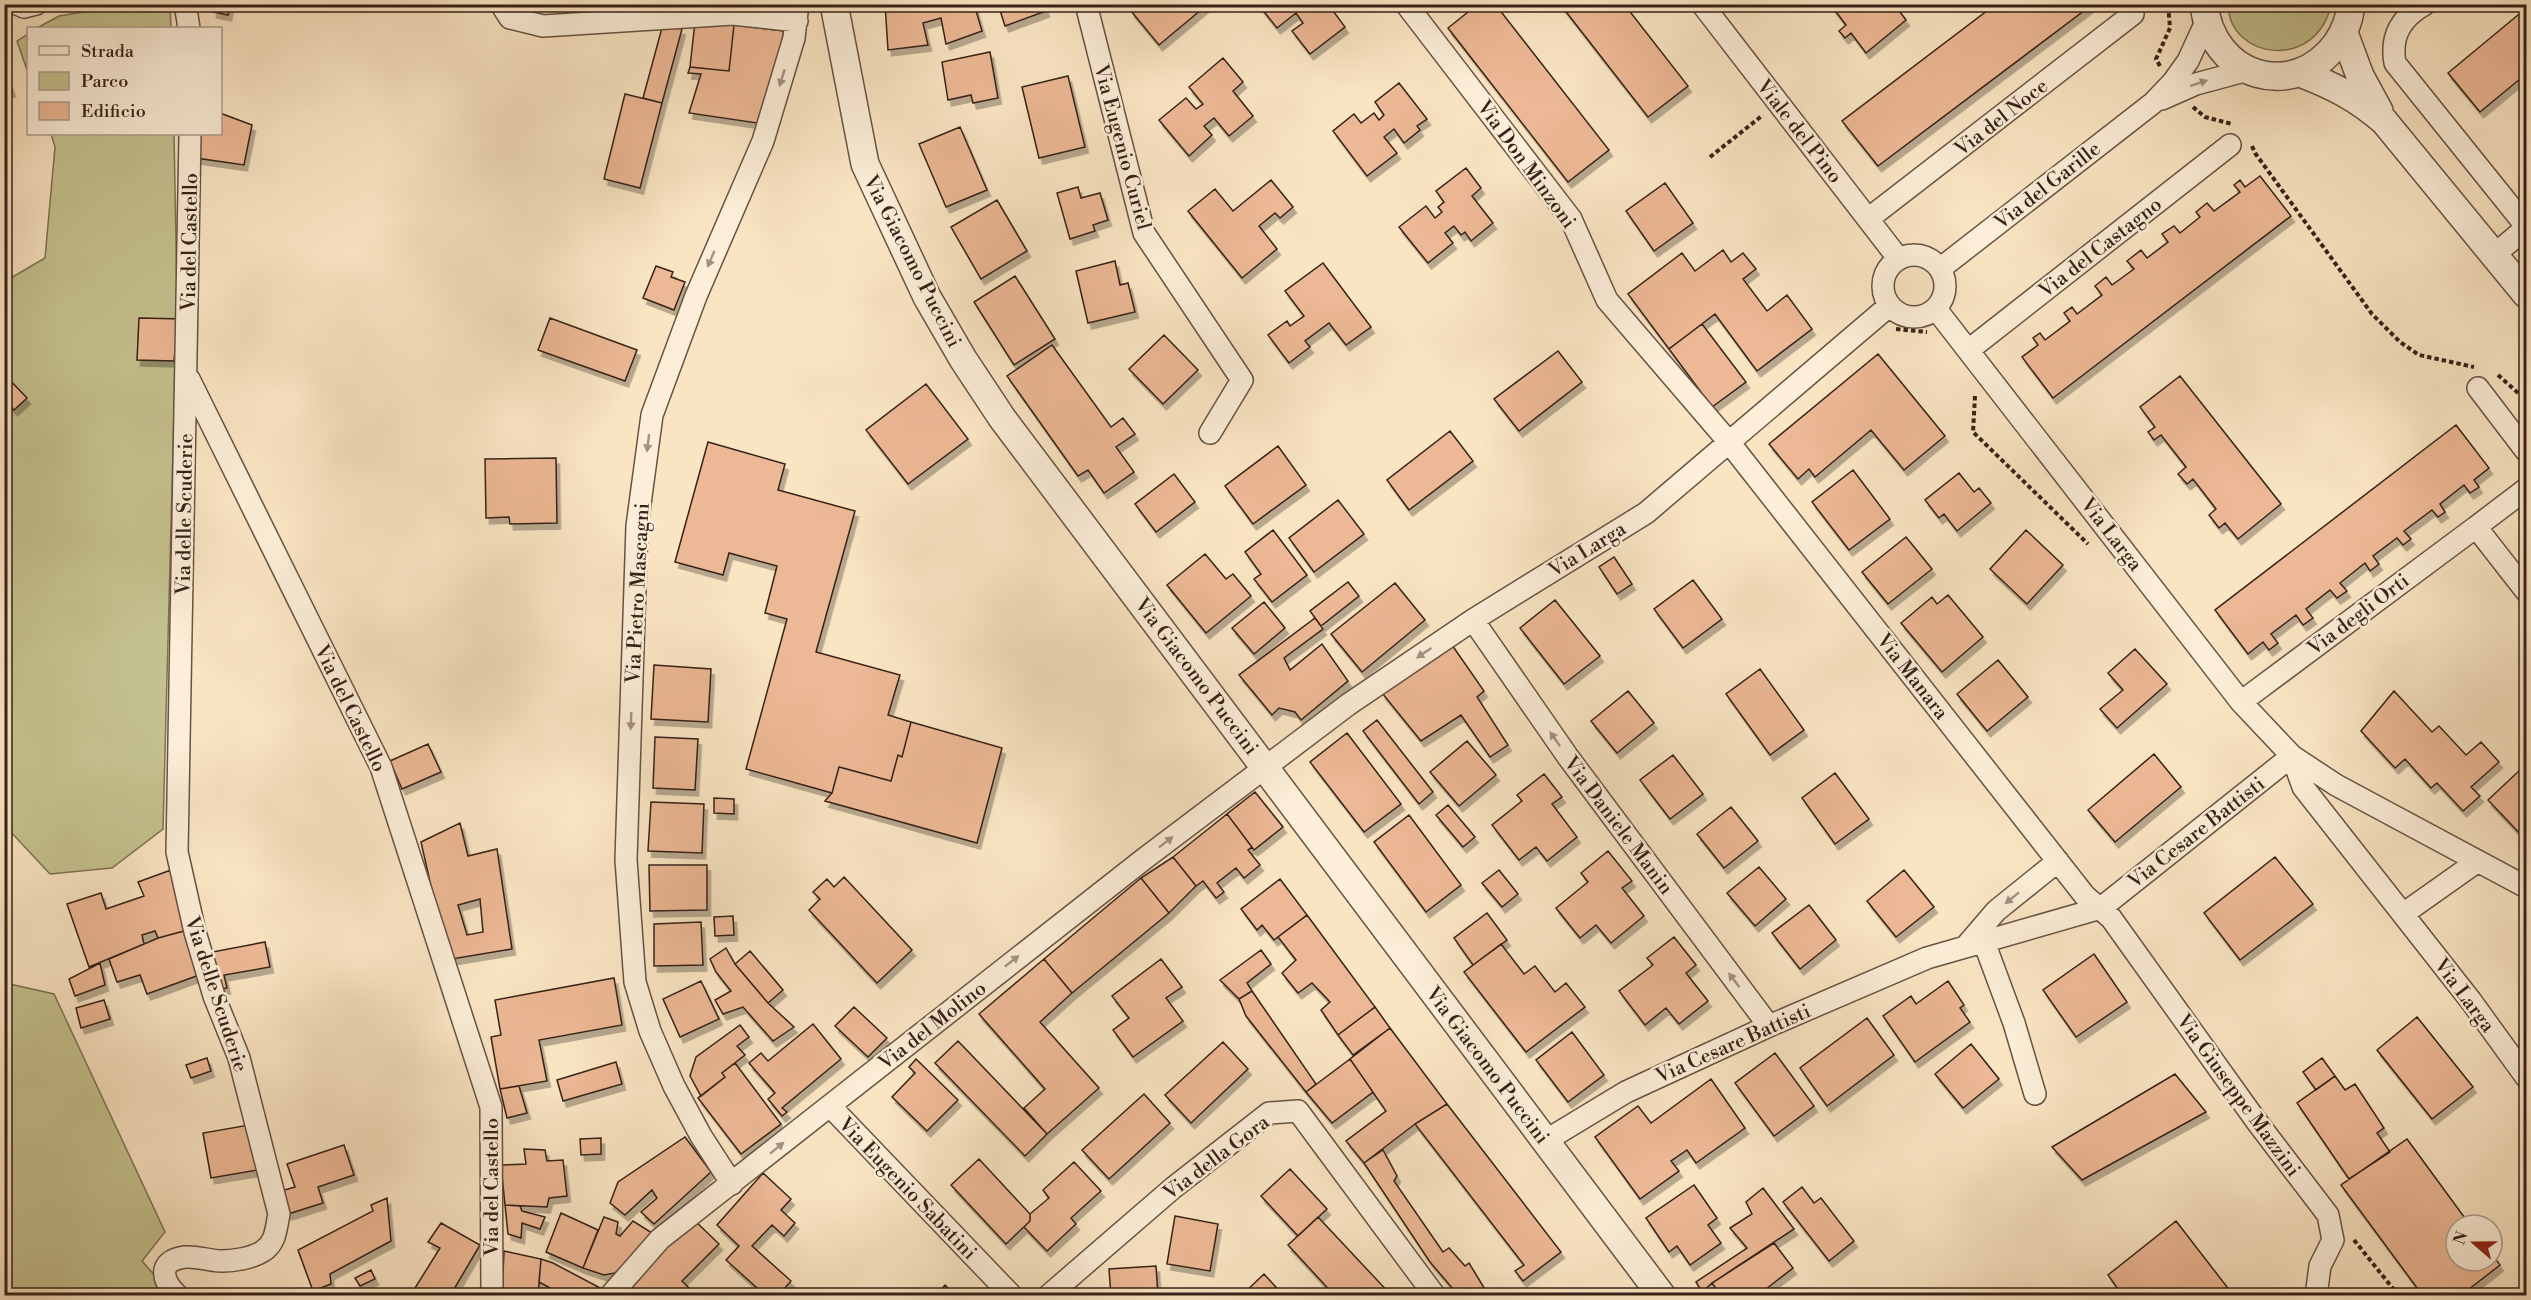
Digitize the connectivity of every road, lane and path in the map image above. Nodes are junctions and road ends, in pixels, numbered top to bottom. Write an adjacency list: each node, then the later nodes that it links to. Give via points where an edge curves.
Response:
1 (17, 4): 2 (street)
2 (36, 4)
3 (185, 4): 15 (street)
4 (501, 4): 11 (street, via 510,18 543,26)
5 (834, 4): 52 (street, Via Giacomo Puccini, via 865,164 933,308 1002,418)
6 (1086, 4): 42 (street, Via Eugenio Curiel, via 1144,233 1242,380)
7 (1406, 4): 43 (street, Via Don Minzoni, via 1571,219 1607,300)
8 (1702, 4): 19 (street, Viale del Pino)
9 (2168, 4): 17 (path, via 2170,28 2156,59)
10 (2425, 4): 27 (street, via 2400,24 2394,39 2395,63)
11 (798, 13): 64 (street, Via Pietro Mascagni, one-way to 64, via 763,141 696,296 652,415 637,526 626,860 635,982 650,1031 674,1086)
12 (2205, 13): 16 (street, via 2212,38 2221,51); 20 (street, Via del Garille, via 2188,61)
13 (2350, 13): 18 (street, via 2326,57); 22 (street, via 2360,76)
14 (2133, 14): 26 (street, Via del Noce)
15 (189, 27)
16 (2248, 70): 18 (street, via 2265,75); 20 (street, Via del Garille, one-way to 16, via 2196,84)
17 (2166, 73)
18 (2300, 73): 22 (street, via 2336,86)
19 (1778, 103): 25 (path); 26 (street, Viale del Pino)
20 (2153, 103): 30 (street, Via del Garille)
21 (2190, 103): 24 (path, via 2205,117 2224,120)
22 (2384, 121): 28 (street)
23 (190, 135): 38 (street, Via del Castello)
24 (2240, 138): 36 (street, Via del Castagno); 39 (path, via 2388,331 2419,355)
25 (1710, 157)
26 (1868, 219): 29 (street, Viale del Pino)
27 (2526, 227): 28 (street)
28 (2494, 255): 31 (street)
29 (1898, 258): 30 (street, via 1922,255); 32 (street, via 1887,270 1882,285)
30 (1941, 268): 33 (street, via 1945,290)
31 (2526, 294)
32 (1889, 306): 33 (street, via 1906,317 1920,317); 43 (street, Via Larga)
33 (1936, 309): 36 (street, Via Larga)
34 (1888, 328): 35 (path)
35 (1936, 334)
36 (1970, 349): 50 (street, Via Larga)
37 (2491, 370): 41 (path)
38 (187, 376): 66 (street, Via delle Scuderie, via 177,852 195,932 214,996 239,1058 279,1214 274,1240 263,1251 240,1259 186,1257 173,1261 164,1276 167,1286); 67 (street, Via del Castello, via 381,766 491,1107)
39 (2481, 378): 44 (street)
40 (1975, 392): 47 (path, via 1973,432)
41 (2526, 400)
42 (1210, 433)
43 (1728, 441): 49 (street, Via Larga, via 1646,513); 53 (street, Via Manara)
44 (2526, 451)
45 (2526, 489): 46 (street, Via degli Orti)
46 (2476, 527): 48 (street); 50 (street, Via degli Orti)
47 (2089, 545)
48 (2526, 591)
49 (1473, 620): 52 (street, Via Larga, one-way to 52, via 1349,704); 59 (street, Via Daniele Manin, one-way to 49, via 1568,758)
50 (2241, 702): 51 (street, Via Larga)
51 (2292, 756): 54 (street, Via Larga, via 2336,785); 56 (street, Via Cesare Battisti); 57 (street, Via Larga, via 2303,787)
52 (1266, 767): 62 (street, Via del Molino, one-way to 52); 63 (street, Via Giacomo Puccini)
53 (2058, 861): 56 (street, Via Manara, via 2085,896); 58 (street, one-way to 58, via 1996,911)
54 (2478, 861): 55 (street, Via Larga); 57 (street)
55 (2526, 887)
56 (2101, 908): 58 (street, Via Cesare Battisti); 65 (street, Via Giuseppe Mazzini)
57 (2403, 915): 60 (street, Via Larga)
58 (1975, 944): 59 (street, Via Cesare Battisti, via 1928,958); 61 (street, via 2014,1023)
59 (1769, 1026): 63 (street, Via Cesare Battisti, via 1626,1092)
60 (2526, 1077)
61 (2035, 1094)
62 (830, 1106): 64 (street, Via del Molino, one-way to 62); 69 (street, Via Eugenio Sabatini)
63 (1545, 1141): 72 (street, Via Giacomo Puccini)
64 (732, 1184): 68 (street, Via del Molino, via 660,1239)
65 (2328, 1215): 73 (street, via 2333,1240 2320,1266); 74 (path, via 2358,1244)
66 (178, 1296)
67 (492, 1296)
68 (610, 1296)
69 (1012, 1296)
70 (1047, 1296): 71 (street, Via della Gora, via 1173,1188 1269,1113 1298,1112)
71 (1435, 1296)
72 (1662, 1296)
73 (2316, 1296)
74 (2399, 1296)

